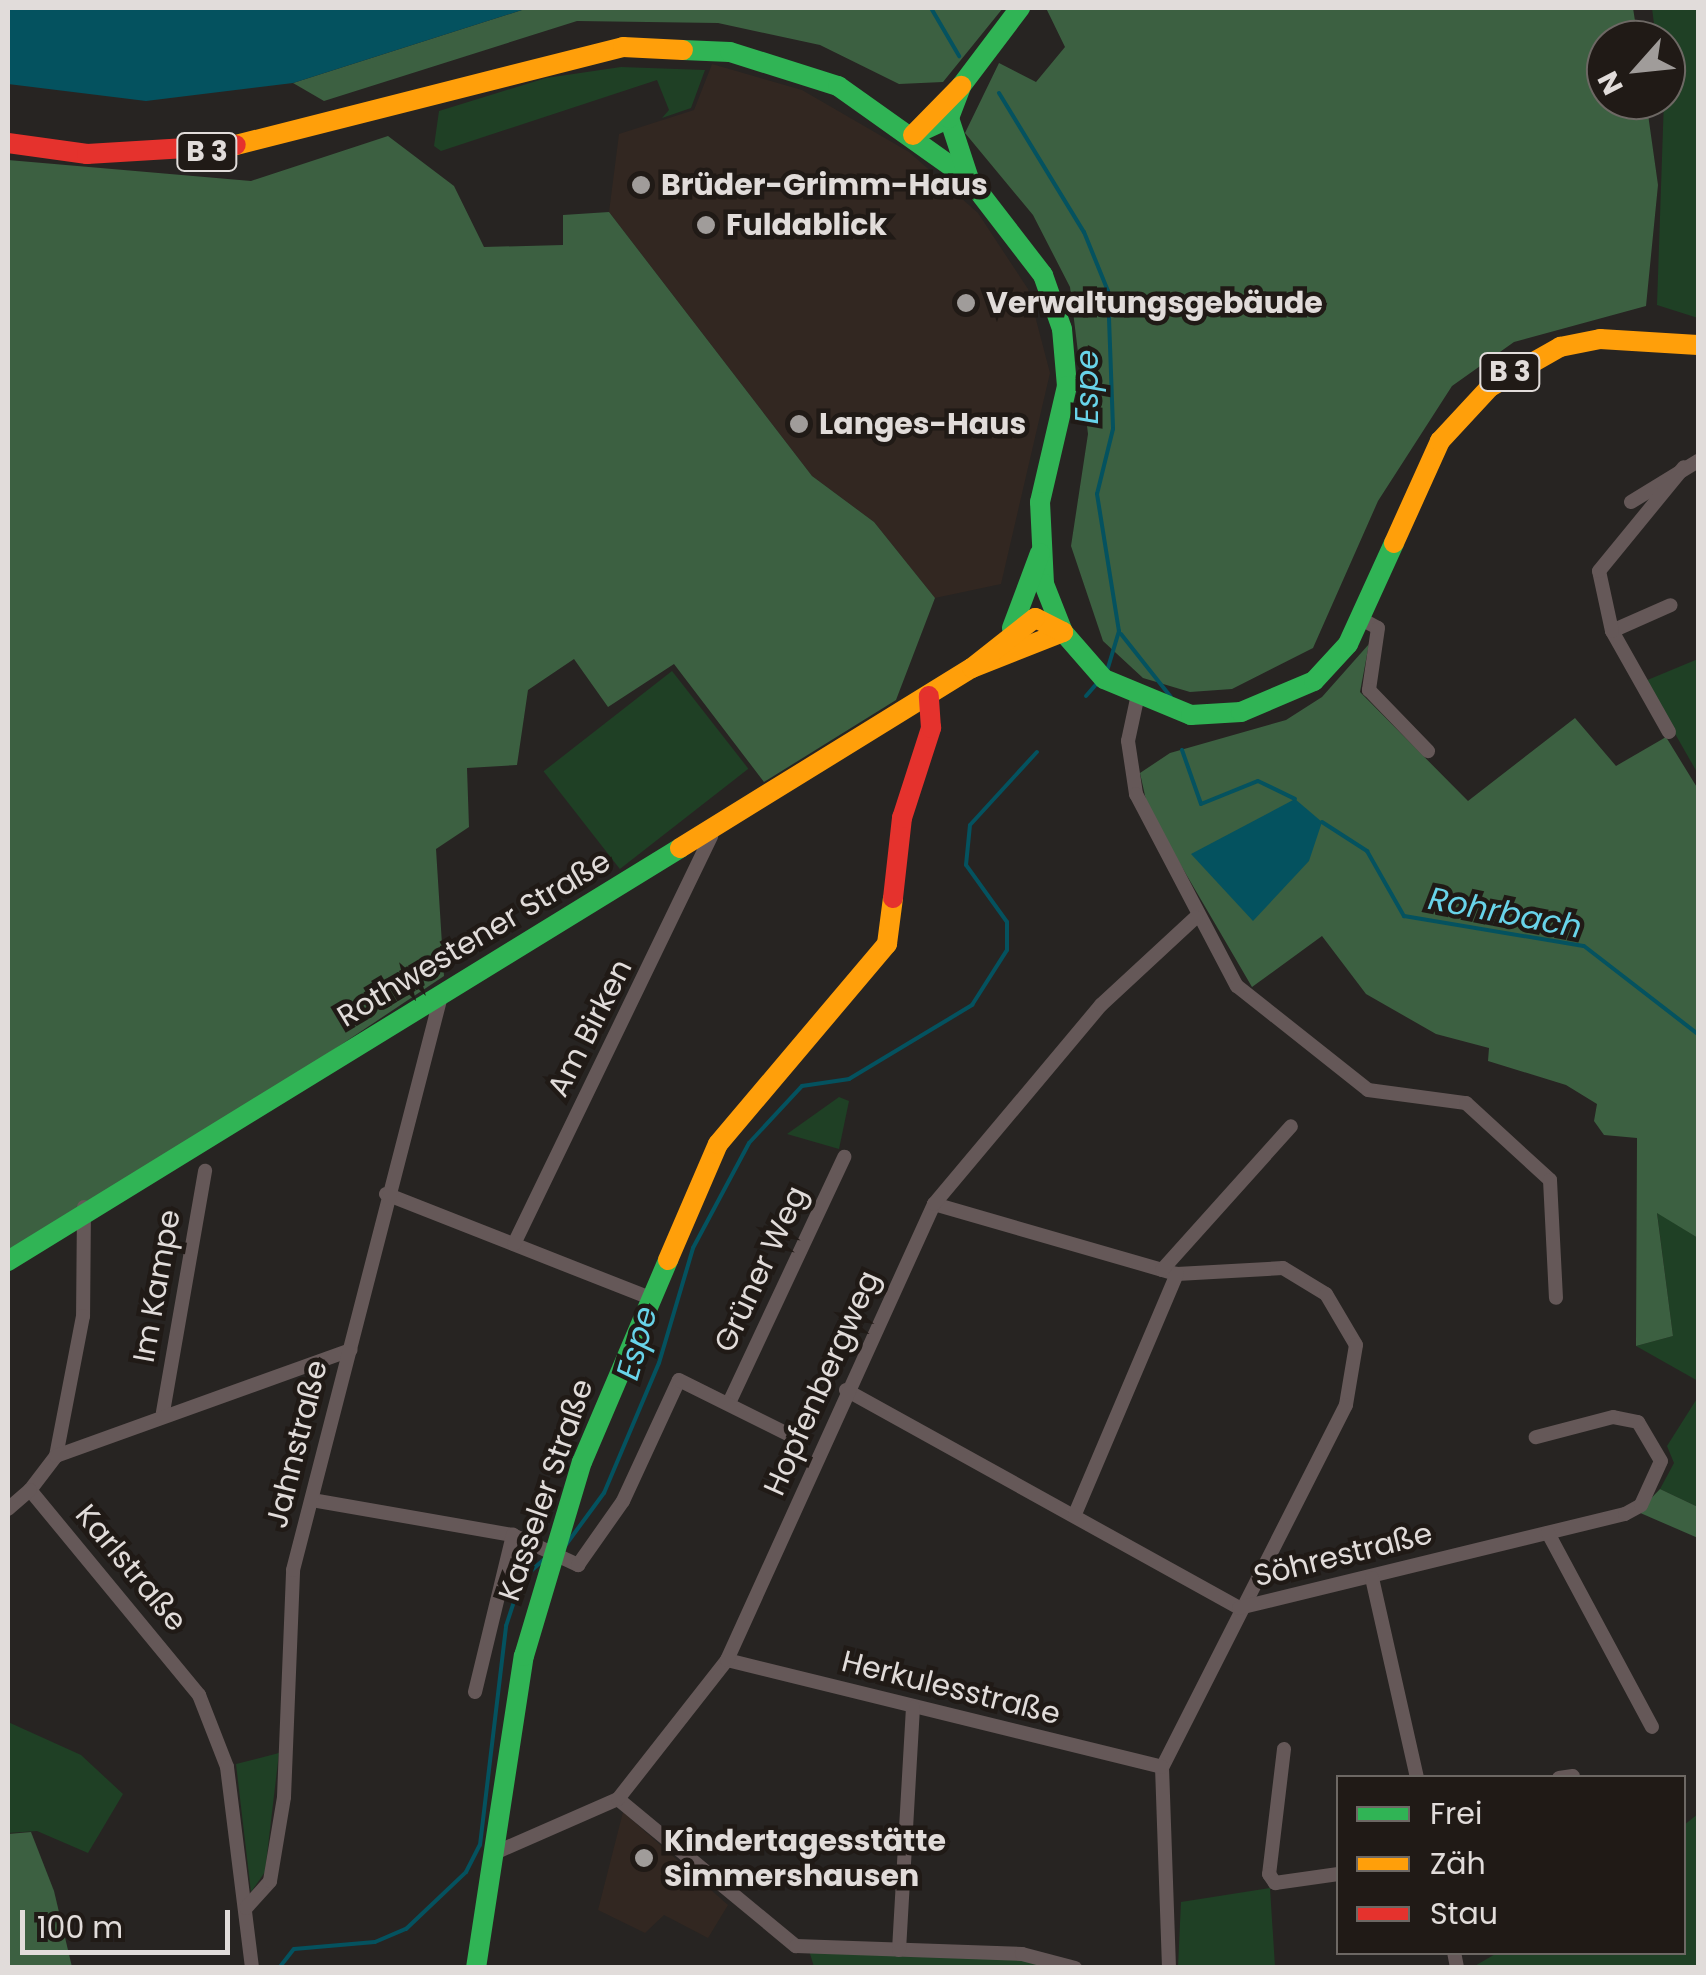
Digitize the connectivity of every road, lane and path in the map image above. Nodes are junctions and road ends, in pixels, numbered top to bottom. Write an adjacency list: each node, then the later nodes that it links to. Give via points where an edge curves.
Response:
1 (1020, 8): 2 (main road)
2 (961, 86): 3 (main road); 4 (main road)
3 (949, 118): 4 (main road); 6 (main road)
4 (913, 134): 5 (main road, B 3, via 786,66 649,46 547,60 224,150 124,156); 6 (main road, B 3)
5 (8, 143)
6 (969, 179): 10 (main road, B 3, via 1034,259 1062,328 1066,406 1040,502)
7 (1698, 345): 12 (main road, B 3, via 1600,338 1560,347 1490,387 1419,478)
8 (1691, 464): 9 (street); 14 (street, via 1654,513 1602,561)
9 (1631, 502)
10 (1040, 554): 13 (main road); 15 (main road, B 3)
11 (1671, 605): 14 (street)
12 (1361, 619): 18 (main road, B 3, via 1314,682 1282,698 1208,716); 20 (street, via 1378,628 1368,690)
13 (1012, 628): 15 (main road, via 1046,618); 16 (main road, Rothwestener Straße)
14 (1612, 631): 19 (street)
15 (1062, 632): 16 (main road, Rothwestener Straße); 18 (main road, B 3, via 1104,679)
16 (972, 668): 17 (main road, Rothwestener Straße)
17 (929, 696): 21 (main road, Rothwestener Straße); 33 (main road, Kasseler Straße, via 931,728 902,818 888,944 718,1144)
18 (1138, 699): 22 (street, via 1128,737 1132,776)
19 (1669, 732)
20 (1428, 751)
21 (711, 836): 23 (main road, Rothwestener Straße); 30 (street, Am Birken)
22 (1196, 917): 28 (street, Hopfenbergweg, via 1101,1006); 34 (street, via 1259,1011 1368,1090 1466,1104 1550,1180)
23 (442, 992): 27 (street, Jahnstraße); 29 (main road, Rothwestener Straße)
24 (1292, 1126): 32 (street)
25 (844, 1158): 37 (street, Grüner Weg)
26 (205, 1171): 38 (street, Im Kampe)
27 (386, 1194): 30 (street); 35 (street, Jahnstraße)
28 (934, 1204): 32 (street); 36 (street, Hopfenbergweg)
29 (84, 1206): 31 (main road, Rothwestener Straße); 41 (street, via 83,1316)
30 (514, 1244): 33 (street)
31 (8, 1261)
32 (1169, 1272): 45 (street); 50 (street, via 1283,1268 1326,1294 1356,1345 1346,1406)
33 (650, 1298): 48 (main road, Kasseler Straße)
34 (1556, 1298)
35 (350, 1350): 38 (street, Im Kampe); 43 (street, Jahnstraße)
36 (846, 1390): 45 (street, Söhrestraße); 51 (street, Hopfenbergweg)
37 (728, 1403): 39 (street, Grüner Weg); 48 (street, Grüner Weg, via 678,1380 596,1543 580,1564)
38 (163, 1412): 41 (street, Im Kampe)
39 (794, 1438)
40 (1536, 1438): 46 (street, Söhrestraße, via 1613,1417 1638,1422 1660,1461 1641,1505)
41 (56, 1456): 42 (street)
42 (30, 1490): 44 (street); 61 (street, Karlstraße, via 199,1694 228,1767)
43 (312, 1500): 47 (street); 61 (street, Jahnstraße, via 293,1570 284,1797 270,1882)
44 (8, 1509)
45 (1075, 1514): 50 (street, Söhrestraße)
46 (1548, 1533): 49 (street, Söhrestraße); 54 (street)
47 (513, 1535): 48 (street); 52 (street)
48 (552, 1557): 59 (main road, Kasseler Straße, via 524,1656)
49 (1372, 1578): 50 (street, Söhrestraße); 57 (street)
50 (1239, 1608): 56 (street)
51 (727, 1660): 53 (street, Herkulesstraße); 58 (street, Hopfenbergweg)
52 (475, 1692)
53 (914, 1707): 56 (street, Herkulesstraße); 62 (street)
54 (1652, 1726)
55 (1284, 1749): 60 (street, via 1270,1874 1275,1883)
56 (1162, 1768): 66 (street)
57 (1416, 1775)
58 (618, 1799): 59 (street, Hopfenbergweg); 62 (street, via 796,1946)
59 (499, 1851): 64 (main road, Kasseler Straße)
60 (1336, 1874)
61 (246, 1908): 63 (street, Karlstraße)
62 (900, 1950): 65 (street, via 1056,1958)
63 (252, 1968)
64 (476, 1968)
65 (1075, 1968)
66 (1169, 1968)

